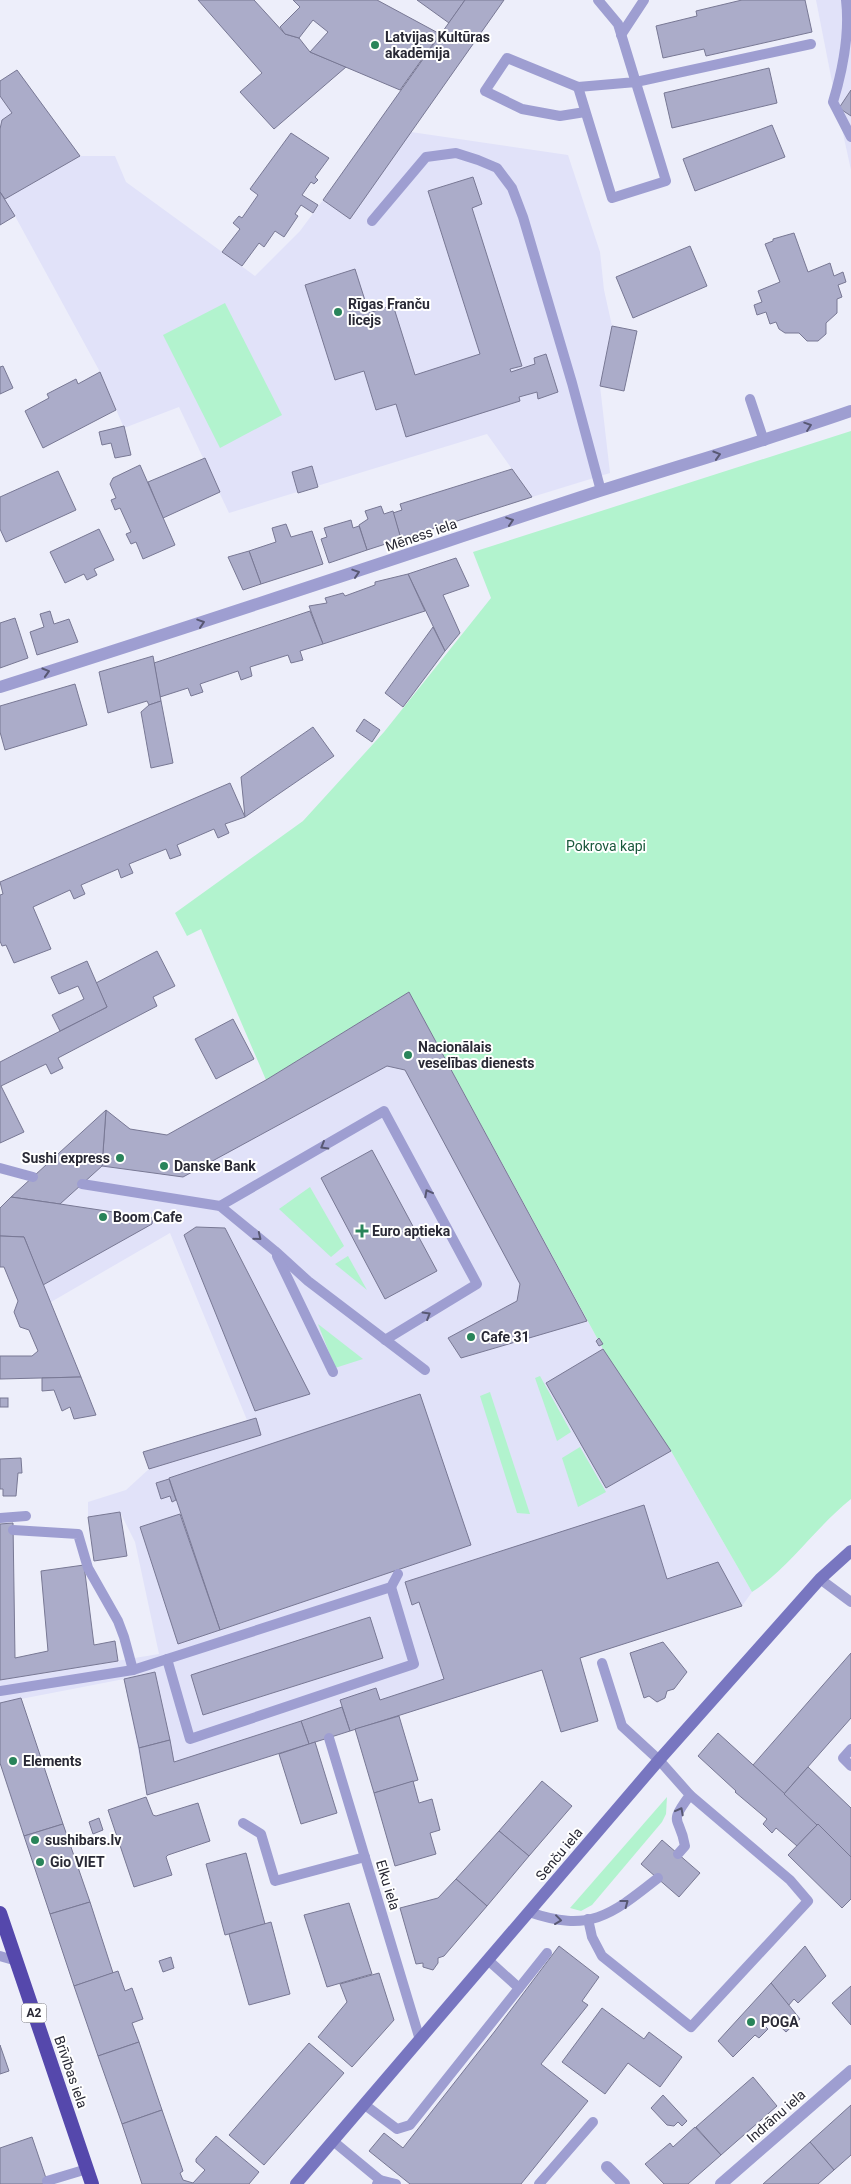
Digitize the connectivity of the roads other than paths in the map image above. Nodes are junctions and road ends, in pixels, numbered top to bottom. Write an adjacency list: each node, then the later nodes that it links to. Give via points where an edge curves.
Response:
1 (598, 0): 4 (lane, via 618,24)
2 (644, 0): 4 (lane)
3 (846, 0): 9 (lane, via 848,22 833,102)
4 (621, 35): 6 (lane)
5 (811, 44): 6 (lane)
6 (636, 82): 7 (lane); 8 (lane, via 666,180 612,198)
7 (578, 87): 8 (lane); 8 (lane, via 507,58 485,91 522,109 560,116)
8 (585, 112)
9 (851, 137)
10 (372, 222): 14 (lane, via 426,157 456,154 497,168 512,188 523,217)
11 (750, 399): 13 (lane)
12 (851, 412): 13 (street, Mēness iela, one-way to 12)
13 (764, 441): 14 (street, Mēness iela, one-way to 13)
14 (601, 491): 15 (street, Mēness iela, one-way to 14)
15 (0, 687)
16 (2, 1171): 17 (lane)
17 (33, 1177)
18 (82, 1184): 19 (lane)
19 (220, 1206): 20 (lane, one-way to 20); 21 (lane, one-way to 19, via 477,1284 384,1111)
20 (275, 1251): 21 (lane, via 308,1281); 23 (lane)
21 (385, 1340): 22 (lane)
22 (425, 1370)
23 (334, 1372)
24 (26, 1516): 25 (lane)
25 (0, 1518)
26 (12, 1530): 34 (lane, via 78,1534 88,1568 121,1629)
27 (851, 1550): 29 (main road, Senču iela)
28 (398, 1574): 30 (lane)
29 (820, 1579): 31 (lane); 38 (main road, Senču iela)
30 (390, 1587): 32 (lane); 32 (lane, via 414,1664 190,1739)
31 (851, 1602)
32 (167, 1659): 34 (lane)
33 (602, 1663): 38 (lane, via 622,1726)
34 (132, 1670): 35 (lane)
35 (0, 1691)
36 (329, 1738): 43 (lane, Elku iela)
37 (851, 1749): 39 (lane, via 843,1758)
38 (659, 1760): 40 (lane); 45 (main road, Senču iela)
39 (851, 1766)
40 (690, 1795): 42 (lane, one-way to 40, via 685,1846 683,1834 678,1829 677,1813); 47 (lane, via 790,1880 808,1901 692,2027 602,1956 592,1937)
41 (243, 1824): 43 (lane, via 261,1834 275,1881)
42 (678, 1854)
43 (365, 1857): 53 (lane, Elku iela)
44 (658, 1878): 47 (lane, one-way to 44, via 604,1916 619,1908)
45 (529, 1912): 47 (lane, one-way to 47, via 554,1921); 50 (main road, Senču iela)
46 (0, 1913): 51 (highway, Brīvības iela / A2)
47 (588, 1919)
48 (547, 1953): 52 (lane)
49 (0, 1956): 51 (lane)
50 (488, 1960): 52 (lane); 53 (main road, Senču iela)
51 (17, 1961): 59 (highway, Brīvības iela / A2)
52 (519, 1988): 55 (lane, via 410,2125 397,2129)
53 (420, 2040): 55 (main road, Senču iela)
54 (851, 2071): 67 (street, Indrānu iela)
55 (365, 2105): 57 (main road, Senču iela)
56 (593, 2122): 65 (lane)
57 (334, 2142): 61 (lane); 63 (main road, Senču iela)
58 (607, 2167): 66 (street)
59 (87, 2169): 60 (lane); 62 (highway, Brīvības iela / A2)
60 (47, 2181)
61 (379, 2182): 64 (lane)
62 (92, 2184)
63 (296, 2184)
64 (396, 2184)
65 (539, 2184)
66 (624, 2184)
67 (721, 2184)

